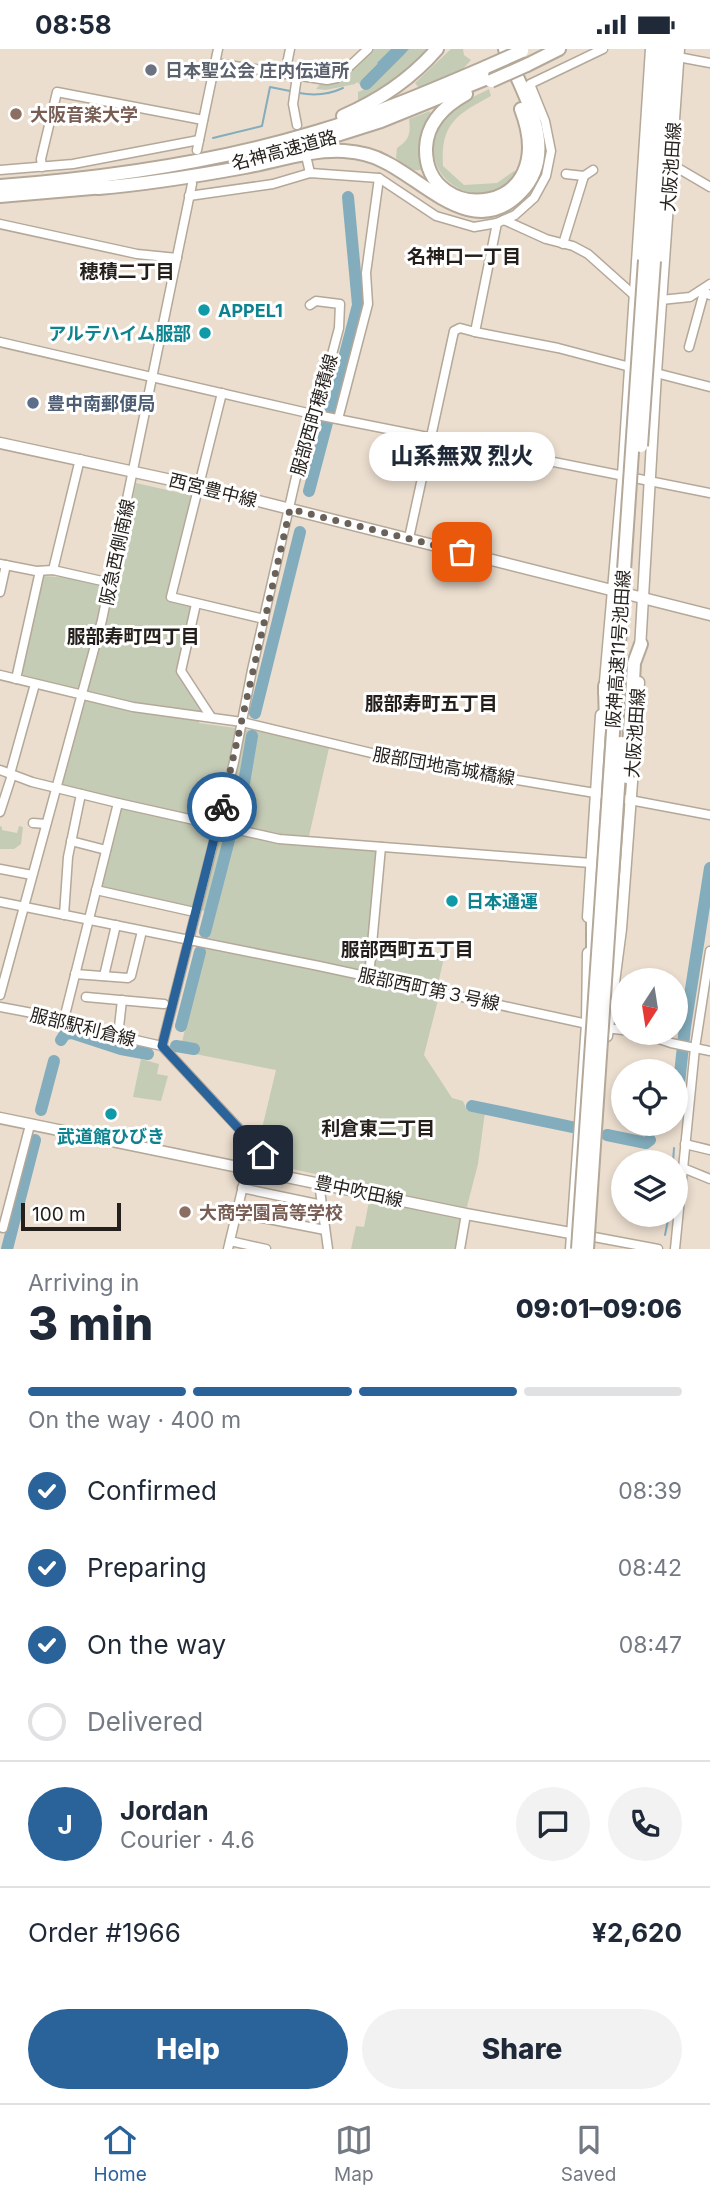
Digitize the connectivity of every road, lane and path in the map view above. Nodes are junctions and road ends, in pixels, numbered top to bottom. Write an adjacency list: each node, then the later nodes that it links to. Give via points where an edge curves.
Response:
1 (218, 49): 13 (street)
2 (290, 49): 15 (street)
3 (368, 49): 17 (street, via 337,78)
4 (437, 49): 25 (highway, via 397,86 331,121)
5 (496, 49): 16 (highway, via 526,122 530,156 524,173 509,191 474,201 438,183 426,143 444,109)
6 (505, 49): 35 (highway, via 534,119 539,148 528,184 499,207 454,205 384,161 347,151)
7 (557, 49): 12 (highway, 名神高速道路)
8 (603, 49): 38 (street, via 530,84 551,151 534,198)
9 (651, 49): 45 (main road, 大阪池田線)
10 (661, 49): 42 (highway, 阪神高速11号池田線)
11 (676, 52): 14 (street); 23 (main road, 大阪池田線); 42 (highway, 阪神高速11号池田線)
12 (526, 57): 16 (highway, 名神高速道路, bridge)
13 (215, 63): 15 (street); 18 (street)
14 (710, 63)
15 (285, 74): 17 (street)
16 (489, 75): 25 (highway, 名神高速道路, via 326,129); 35 (highway, 名神高速道路, via 381,121 285,152)
17 (297, 76): 19 (street, via 293,104)
18 (203, 120): 20 (street); 24 (street, via 57,92)
19 (297, 125)
20 (199, 140): 21 (street); 24 (street)
21 (197, 150)
22 (307, 160): 28 (street)
23 (671, 164): 34 (street); 46 (main road, 大阪池田線)
24 (42, 167): 26 (street)
25 (162, 168): 33 (highway, 名神高速道路)
26 (0, 170)
27 (593, 170): 30 (street)
28 (310, 173): 31 (street); 37 (street, via 273,184)
29 (566, 174): 30 (street)
30 (584, 176): 40 (street)
31 (379, 178): 38 (street, via 436,216 474,227); 57 (street, via 366,273 368,304)
32 (192, 184): 37 (street, 阪急西側南線)
33 (0, 186)
34 (710, 187)
35 (98, 188): 36 (highway, 名神高速道路)
36 (0, 196)
37 (189, 196): 41 (street, 阪急西側南線)
38 (501, 221): 40 (street); 48 (street)
39 (0, 224): 41 (street, via 137,254)
40 (563, 244): 45 (street, via 587,254)
41 (177, 258): 53 (street, 阪急西側南線)
42 (649, 260): 122 (highway, 阪神高速11号池田線, bridge); 126 (highway, 阪神高速11号池田線, bridge)
43 (710, 285): 44 (street)
44 (706, 293): 46 (street); 50 (street)
45 (635, 296): 51 (main road, 大阪池田線)
46 (661, 300): 52 (main road, 大阪池田線)
47 (310, 305): 56 (street, 服部西町穂積線, via 316,301 340,304 339,328)
48 (475, 332): 51 (street); 58 (street, via 454,331)
49 (0, 342): 53 (street)
50 (689, 347)
51 (630, 367): 62 (main road, 大阪池田線)
52 (656, 373): 54 (street); 63 (main road, 大阪池田線)
53 (153, 376): 55 (street); 61 (street, 阪急西側南線)
54 (710, 387)
55 (222, 393): 56 (street); 64 (street)
56 (312, 414): 57 (street); 66 (street, 服部西町穂積線)
57 (337, 419): 58 (street)
58 (431, 437): 62 (street); 67 (street)
59 (0, 443): 60 (main road, 西宮豊中線)
60 (80, 459): 61 (main road, 西宮豊中線); 69 (street)
61 (134, 470): 64 (main road, 西宮豊中線); 71 (street, 阪急西側南線)
62 (623, 475): 63 (street); 72 (main road, 大阪池田線)
63 (651, 481): 65 (street); 74 (main road, 大阪池田線)
64 (199, 486): 66 (main road, 西宮豊中線); 75 (street, via 171,597)
65 (710, 493)
66 (290, 509): 67 (main road, 西宮豊中線); 77 (street, 服部西町穂積線)
67 (409, 538): 72 (main road, 西宮豊中線)
68 (3, 565): 70 (street); 73 (street)
69 (52, 570): 70 (street); 71 (street)
70 (40, 571): 80 (street)
71 (111, 583): 83 (street, 阪急西側南線)
72 (612, 590): 74 (main road, 西宮豊中線); 82 (main road, 大阪池田線)
73 (0, 591)
74 (644, 598): 76 (main road, 西宮豊中線); 78 (main road, 大阪池田線)
75 (196, 604): 77 (street); 84 (street, via 181,671)
76 (710, 615)
77 (264, 619): 85 (street, 服部西町穂積線)
78 (640, 643): 91 (main road, 大阪池田線); 126 (highway, bridge, via 634,663)
79 (0, 675): 80 (street)
80 (16, 679): 81 (street)
81 (35, 684): 83 (street); 87 (street)
82 (605, 686): 89 (main road, 大阪池田線); 122 (highway, bridge, via 593,909)
83 (82, 695): 84 (street, via 149,710); 88 (street, 阪急西側南線)
84 (211, 717): 85 (street)
85 (246, 723): 89 (street, 服部団地高城橋線, via 409,762); 97 (street, 服部西町穂積線)
86 (0, 770): 87 (street)
87 (11, 774): 88 (street); 93 (street)
88 (56, 788): 90 (street); 96 (street, 阪急西側南線)
89 (596, 793): 91 (street, 服部団地高城橋線); 101 (main road, 大阪池田線)
90 (81, 794): 92 (street); 98 (street)
91 (631, 800): 94 (street, 服部団地高城橋線); 126 (main road, 大阪池田線, via 621,929)
92 (118, 803): 97 (street); 100 (street)
93 (0, 811)
94 (710, 815)
95 (33, 823): 96 (street)
96 (46, 824): 103 (street, 阪急西側南線)
97 (221, 827): 99 (street, via 279,839); 112 (street, 服部西町穂積線)
98 (71, 841): 100 (street); 108 (street)
99 (381, 847): 101 (street); 116 (street)
100 (106, 851): 104 (street)
101 (591, 863): 124 (main road, 大阪池田線)
102 (0, 869): 103 (street)
103 (32, 876): 106 (street, 阪急西側南線)
104 (96, 890): 107 (street); 109 (street)
105 (0, 902): 106 (street)
106 (24, 907): 108 (street); 117 (street, 阪急西側南線)
107 (190, 911)
108 (64, 915): 109 (street)
109 (89, 920): 110 (street); 114 (street)
110 (116, 925): 111 (street); 115 (street)
111 (142, 931): 112 (street); 115 (street, via 131,976)
112 (188, 939): 116 (street, 服部西町第３号線); 129 (street, 服部西町穂積線)
113 (710, 951): 130 (street)
114 (75, 974): 115 (street); 123 (street)
115 (104, 976)
116 (369, 977): 124 (street, 服部西町第３号線)
117 (0, 995)
118 (86, 997): 119 (street)
119 (122, 1000): 120 (street); 127 (street)
120 (164, 1004)
121 (0, 1007): 123 (street, 服部駅利倉線)
122 (594, 1007): 157 (highway, 阪神高速11号池田線, bridge)
123 (64, 1019): 127 (street, 服部駅利倉線)
124 (587, 1024): 126 (street, 服部西町第３号線); 150 (main road, 大阪池田線)
125 (611, 1031): 126 (street, 服部西町第３号線)
126 (605, 1032): 151 (highway, 阪神高速11号池田線, bridge)
127 (118, 1036): 129 (street, 服部駅利倉線)
128 (682, 1045): 130 (street)
129 (162, 1046): 134 (street)
130 (692, 1048): 131 (street); 135 (street)
131 (710, 1051)
132 (0, 1118): 133 (main road, 豊中吹田線)
133 (36, 1126): 138 (main road, 豊中吹田線); 148 (street)
134 (253, 1144): 138 (street); 140 (street, via 273,1165)
135 (685, 1144): 136 (street); 137 (street)
136 (684, 1150)
137 (710, 1150)
138 (247, 1168): 140 (main road, 豊中吹田線); 143 (street)
139 (688, 1170): 141 (street)
140 (274, 1174): 142 (main road, 豊中吹田線)
141 (710, 1179)
142 (319, 1183): 144 (street); 146 (main road, 豊中吹田線)
143 (242, 1188): 144 (street); 145 (street)
144 (322, 1205): 149 (street)
145 (237, 1213): 149 (street); 152 (street)
146 (466, 1214): 150 (main road, 豊中吹田線); 155 (street)
147 (677, 1227): 160 (street)
148 (3, 1228)
149 (326, 1230): 154 (street)
150 (572, 1233): 151 (main road, 豊中吹田線); 156 (main road, 大阪池田線)
151 (590, 1243): 158 (main road); 159 (street)
152 (229, 1245): 153 (street)
153 (266, 1249)
154 (328, 1249)
155 (460, 1249)
156 (571, 1249)
157 (578, 1249)
158 (593, 1249)
159 (658, 1249)
160 (675, 1249)

